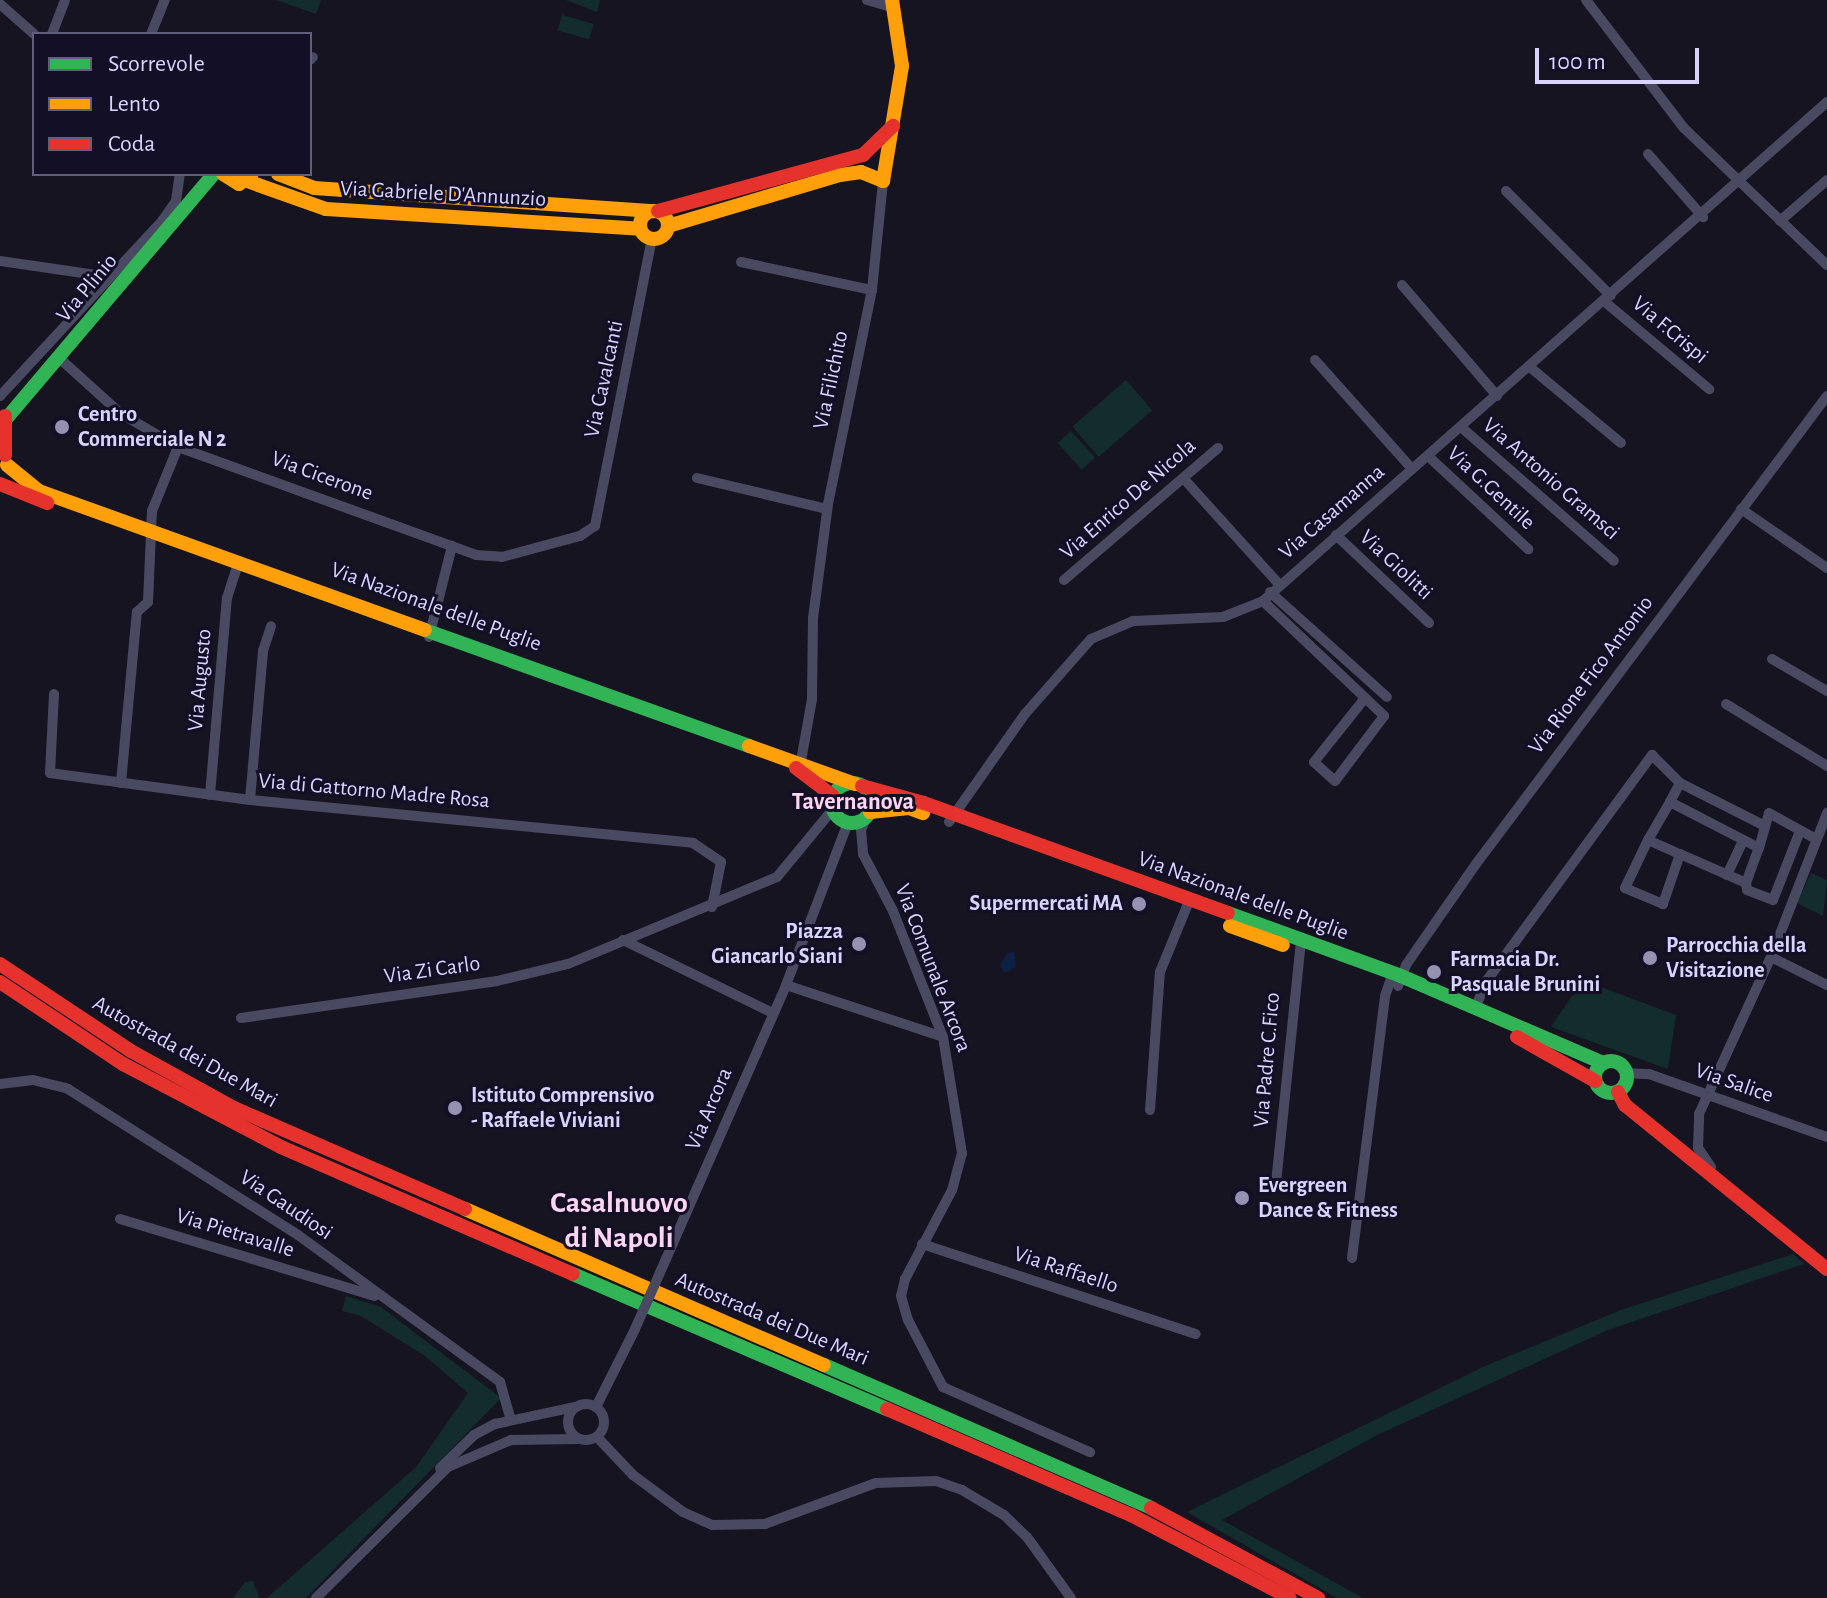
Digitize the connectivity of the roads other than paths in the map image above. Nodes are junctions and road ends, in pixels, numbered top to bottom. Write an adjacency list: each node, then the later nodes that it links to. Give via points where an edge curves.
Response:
1 (65, 0): 8 (street)
2 (165, 0): 9 (street)
3 (867, 0): 6 (street)
4 (1586, 0): 19 (street, via 1684,128)
5 (0, 4): 7 (street)
6 (894, 4): 11 (main road, Via Filichito, via 902,66)
7 (32, 32)
8 (53, 32)
9 (152, 32)
10 (1827, 102): 19 (street, Via Casamanna)
11 (896, 123): 18 (main road, Via Filichito); 21 (main road, Via Gabriele D'Annunzio, via 863,155)
12 (1648, 154): 22 (street)
13 (180, 176): 29 (street, via 176,201)
14 (221, 176): 16 (main road, Via Plinio, via 239,184); 33 (main road, Via Plinio, via 201,188)
15 (283, 176): 21 (main road, Via Gabriele D'Annunzio, via 314,188)
16 (249, 177): 25 (main road, Via Gabriele D'Annunzio, via 326,209)
17 (1827, 180): 23 (street)
18 (883, 181): 24 (main road, via 861,172 840,175); 31 (street, Via Filichito)
19 (1736, 182): 22 (street, Via Casamanna); 23 (street)
20 (1506, 191): 32 (street, Via F.Crispi)
21 (656, 211): 24 (main road); 25 (main road, via 643,215)
22 (1703, 217): 32 (street, Via Casamanna)
23 (1780, 221): 28 (street)
24 (668, 226): 25 (main road, via 660,238)
25 (646, 234): 53 (street, Via Cavalcanti)
26 (0, 261): 29 (street)
27 (741, 262): 31 (street)
28 (1827, 265)
29 (110, 277): 37 (street)
30 (1402, 285): 38 (street)
31 (872, 290): 51 (street, Via Filichito)
32 (1608, 299): 35 (street, Via Casamanna); 36 (street, Via F.Crispi)
33 (58, 357): 40 (main road, Via Plinio); 43 (street, Via Cicerone, via 120,413)
34 (1315, 360): 47 (street)
35 (1531, 368): 38 (street, Via Casamanna); 42 (street)
36 (1709, 389)
37 (0, 396)
38 (1497, 396): 41 (street, Via Casamanna)
39 (1827, 396): 52 (street, Via Rione Fico Antonio)
40 (2, 421): 46 (main road, Via Plinio)
41 (1461, 427): 45 (street, Via Casamanna); 58 (street, Via Antonio Gramsci)
42 (1621, 443)
43 (178, 447): 54 (street, via 152,511); 56 (street, Via Cicerone)
44 (1218, 448): 49 (street, Via Enrico De Nicola)
45 (1428, 456): 47 (street, Via Casamanna); 57 (street, Via G.Gentile)
46 (3, 461): 54 (main road, Via Nazionale delle Puglie, via 39,491)
47 (1412, 469): 55 (street, Via Casamanna)
48 (697, 478): 51 (street)
49 (1184, 479): 61 (street, Via Enrico De Nicola); 62 (street)
50 (0, 484): 54 (main road, Via Nazionale delle Puglie)
51 (827, 509): 73 (street, Via Filichito, via 813,618 812,699)
52 (1741, 509): 60 (street); 101 (street, Via Rione Fico Antonio)
53 (595, 526): 56 (street, Via Cicerone, via 580,536 502,557)
54 (150, 535): 59 (main road, Via Nazionale delle Puglie); 75 (street, via 148,602 136,619)
55 (1336, 535): 62 (street, Via Casamanna); 64 (street, Via Giolitti)
56 (452, 546): 66 (street)
57 (1528, 549)
58 (1614, 561)
59 (237, 566): 66 (main road, Via Nazionale delle Puglie); 78 (street, Via Augusto, via 227,598)
60 (1827, 568)
61 (1064, 580)
62 (1279, 584): 63 (street, Via Casamanna)
63 (1267, 597): 70 (street); 71 (street); 84 (street, Via Casamanna, via 1223,617 1133,621 1091,639 1025,714)
64 (1429, 623)
65 (271, 626): 79 (street, via 263,651)
66 (429, 634): 73 (main road, Via Nazionale delle Puglie)
67 (1772, 659): 68 (street)
68 (1827, 691)
69 (54, 694): 75 (street, Via di Gattorno Madre Rosa, via 50,773)
70 (1387, 697)
71 (1365, 698): 71 (street, via 1314,762 1335,781 1384,716)
72 (1726, 704): 74 (street)
73 (800, 765): 77 (main road, Via Nazionale delle Puglie); 80 (main road, Via Nazionale delle Puglie)
74 (1827, 766)
75 (121, 783): 78 (street, Via di Gattorno Madre Rosa)
76 (1680, 783): 81 (street); 86 (street); 105 (street, via 1652,755 1488,979)
77 (858, 785): 80 (main road, via 842,786); 83 (main road, via 870,795); 84 (main road, Via Nazionale delle Puglie)
78 (210, 795): 79 (street, Via di Gattorno Madre Rosa)
79 (250, 800): 96 (street, Via di Gattorno Madre Rosa, via 693,843 721,862)
80 (833, 802): 85 (main road); 96 (street, Via Zi Carlo, via 777,877)
81 (1670, 802): 89 (street); 90 (street)
82 (1827, 813): 88 (street)
83 (868, 814): 84 (main road, Via Nazionale delle Puglie, via 909,808); 85 (main road); 108 (street, Via Comunale Arcora, via 861,830 863,854 893,911)
84 (951, 818): 95 (main road, Via Nazionale delle Puglie)
85 (848, 823): 103 (street, Via Arcora)
86 (1763, 825): 87 (street, via 1769,813); 91 (street)
87 (1800, 831): 88 (street); 94 (street, via 1773,900 1747,890)
88 (1816, 839): 99 (street)
89 (1648, 840): 92 (street); 92 (street, via 1625,888 1663,904)
90 (1743, 840): 91 (street); 93 (street)
91 (1759, 848): 94 (street)
92 (1680, 854): 93 (street)
93 (1727, 875): 94 (street)
94 (1746, 883)
95 (1188, 904): 98 (main road, Via Nazionale delle Puglie); 115 (street, via 1160,972)
96 (712, 907): 97 (street, Via Zi Carlo)
97 (623, 940): 106 (street); 107 (street, Via Zi Carlo, via 568,964 497,981)
98 (1300, 946): 101 (main road, Via Nazionale delle Puglie); 117 (street, Via Padre C.Fico)
99 (1771, 957): 104 (street); 114 (street)
100 (0, 964): 135 (main road, Autostrada dei Due Mari, via 131,1051 275,1127 1146,1506)
101 (1395, 980): 105 (main road, Via Nazionale delle Puglie); 111 (main road, Via Nazionale delle Puglie, via 1480,1018); 121 (street)
102 (0, 982): 134 (main road, Autostrada dei Due Mari, via 123,1064 281,1147 1131,1515)
103 (786, 985): 106 (street, Via Arcora); 108 (street)
104 (1827, 985)
105 (1475, 1008): 109 (main road, Via Nazionale delle Puglie)
106 (773, 1013): 126 (street, Via Arcora, bridge)
107 (241, 1018)
108 (943, 1037): 120 (street, Via Comunale Arcora, via 962,1153 952,1190)
109 (1603, 1063): 110 (main road, via 1617,1062); 111 (main road)
110 (1627, 1073): 113 (main road); 114 (street, Via Salice, via 1649,1074)
111 (1595, 1081): 113 (main road, via 1603,1092)
112 (0, 1084): 123 (street, Via Gaudiosi, via 33,1080 92,1101 298,1235)
113 (1618, 1092): 118 (main road, via 1625,1105)
114 (1707, 1096): 116 (street, Via Salice); 118 (street, via 1699,1114 1697,1144)
115 (1150, 1110)
116 (1827, 1137)
117 (1276, 1183)
118 (1726, 1188): 122 (main road)
119 (120, 1219): 123 (street, Via Pietravalle)
120 (922, 1244): 124 (street, Via Raffaello); 130 (street, Via Comunale Arcora, via 901,1296 943,1387)
121 (1352, 1258)
122 (1827, 1269)
123 (384, 1299): 127 (street, Via Gaudiosi, via 500,1382)
124 (1196, 1334)
125 (575, 1407): 126 (street); 127 (street); 129 (street, via 567,1421)
126 (596, 1407): 128 (street, Via Arcora, via 604,1422)
127 (510, 1418): 131 (street, via 474,1435)
128 (597, 1437): 129 (street); 133 (street, via 633,1475 683,1512 712,1525 765,1524 876,1483 936,1481 1004,1515)
129 (577, 1439): 131 (street, via 511,1440 448,1467)
130 (1090, 1452)
131 (432, 1481): 132 (street)
132 (316, 1598)
133 (1071, 1598)
134 (1290, 1598)
135 (1318, 1598)

